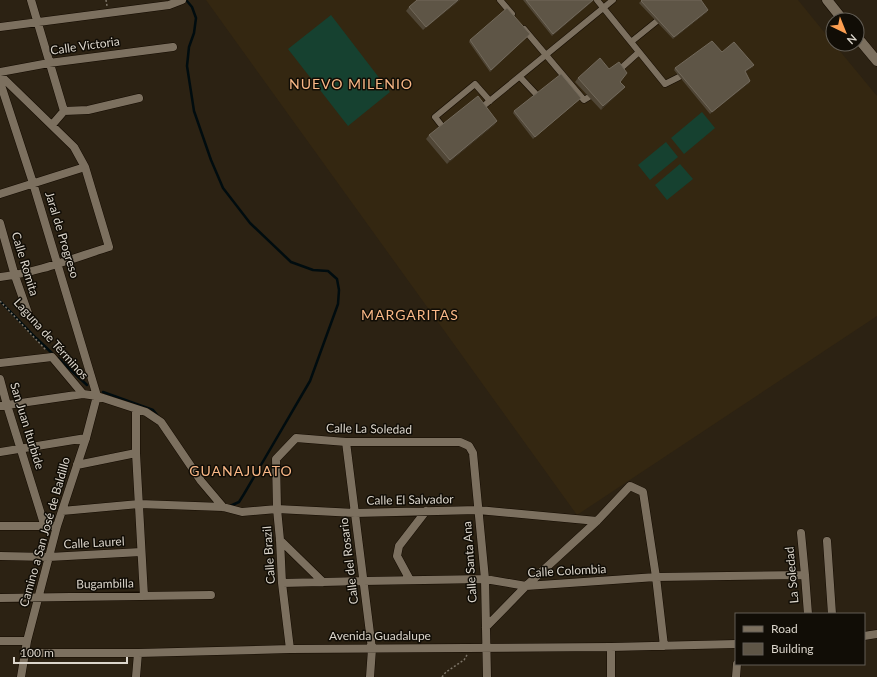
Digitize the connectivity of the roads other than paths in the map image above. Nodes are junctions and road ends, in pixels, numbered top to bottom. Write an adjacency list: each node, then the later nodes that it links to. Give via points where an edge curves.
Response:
1 (31, 0): 11 (street)
2 (181, 0): 11 (street, via 169,5)
3 (500, 0): 9 (street)
4 (597, 0): 7 (street)
5 (613, 0): 7 (street)
6 (827, 0): 8 (street)
7 (603, 8): 14 (street); 18 (street)
8 (837, 12)
9 (515, 18)
10 (657, 21): 14 (street)
11 (37, 22): 13 (street); 20 (street)
12 (520, 25): 18 (street)
13 (0, 27)
14 (631, 42): 17 (street)
15 (173, 47): 20 (street, Calle Victoria)
16 (865, 47): 19 (street)
17 (639, 52): 21 (street); 24 (street, via 665,84)
18 (546, 55): 25 (street); 28 (street, via 584,100)
19 (877, 61)
20 (49, 63): 22 (street, Calle Victoria); 32 (street)
21 (619, 70)
22 (0, 72)
23 (0, 75): 33 (street)
24 (679, 76)
25 (520, 77): 27 (street); 30 (street)
26 (0, 82): 36 (street, Jaral de Progreso)
27 (536, 94)
28 (589, 97)
29 (139, 98): 32 (street, via 88,110)
30 (490, 101): 31 (street); 34 (street, via 475,84 435,117)
31 (481, 108)
32 (64, 111): 33 (street)
33 (52, 125): 35 (street, via 74,147)
34 (442, 126)
35 (85, 167): 36 (street); 39 (street, via 108,247)
36 (33, 183): 37 (street); 39 (street, Jaral de Progreso)
37 (0, 194)
38 (0, 223): 40 (street, Calle Romita)
39 (58, 263): 40 (street); 46 (street, Jaral de Progreso)
40 (15, 276): 41 (street); 42 (street, Calle Romita)
41 (0, 277)
42 (28, 313)
43 (0, 363): 45 (street, Laguna de Términos, via 52,358)
44 (0, 379): 47 (street, San Juan Iturbide)
45 (83, 394): 46 (street); 47 (street)
46 (98, 396): 48 (street); 49 (street, Camino a San José de Baldillo)
47 (3, 406): 52 (street, San Juan Iturbide)
48 (136, 409): 54 (street); 58 (street, via 161,422 200,481)
49 (86, 438): 52 (street); 56 (street, Camino a San José de Baldillo)
50 (346, 442): 51 (street, Calle La Soledad, via 460,442); 55 (street, Calle La Soledad, via 296,438); 63 (street, Calle del Rosario)
51 (469, 446): 60 (street, Calle Santa Ana, via 473,453)
52 (20, 449): 53 (street); 67 (street, San Juan Iturbide)
53 (0, 452)
54 (136, 453): 56 (street); 57 (street)
55 (276, 459): 59 (street, Calle Brazil)
56 (77, 465): 61 (street, Camino a San José de Baldillo)
57 (139, 504): 58 (street, Calle El Salvador); 61 (street, Calle El Salvador); 71 (street)
58 (223, 507): 59 (street, Calle El Salvador, via 242,512)
59 (277, 509): 63 (street, Calle El Salvador); 69 (street, Calle Brazil)
60 (478, 510): 62 (street, Calle El Salvador); 64 (street, Calle El Salvador); 76 (street, Calle Santa Ana)
61 (62, 511): 66 (street, Camino a San José de Baldillo)
62 (426, 511): 63 (street, Calle El Salvador); 77 (street, via 399,546 397,556)
63 (355, 513): 78 (street, Calle del Rosario)
64 (597, 521): 75 (street, via 630,486 643,492); 81 (street)
65 (0, 526): 67 (street)
66 (57, 526): 67 (street); 73 (street, Camino a San José de Baldillo)
67 (45, 527)
68 (801, 534): 74 (street, La Soledad)
69 (280, 540): 79 (street); 80 (street, Calle Brazil)
70 (827, 541): 87 (street)
71 (141, 552): 73 (street, Calle Laurel); 83 (street)
72 (0, 556): 73 (street, Calle Laurel)
73 (49, 557): 84 (street, Camino a San José de Baldillo)
74 (805, 575): 75 (street, Calle Colombia); 86 (street, La Soledad)
75 (656, 577): 81 (street, Calle Colombia); 94 (street)
76 (484, 579): 77 (street, Calle Colombia); 81 (street, Calle Colombia); 88 (street, Calle Santa Ana)
77 (410, 580): 78 (street, Calle Colombia)
78 (363, 581): 79 (street, Calle Colombia); 98 (street, Calle del Rosario)
79 (323, 582): 80 (street, Calle Colombia)
80 (282, 583): 97 (street, Calle Brazil)
81 (526, 586): 88 (street)
82 (211, 594): 83 (street, Bugambilla)
83 (144, 596): 84 (street, Bugambilla)
84 (39, 597): 85 (street, Bugambilla); 92 (street, Camino a San José de Baldillo)
85 (0, 598)
86 (808, 613)
87 (832, 613)
88 (486, 627): 96 (street, Calle Santa Ana)
89 (877, 634): 90 (street)
90 (865, 636)
91 (0, 641): 92 (street)
92 (27, 641): 99 (street, Camino a San José de Baldillo)
93 (735, 644): 94 (street, Avenida Guadalupe)
94 (664, 646): 95 (street, Avenida Guadalupe)
95 (611, 647): 96 (street, Avenida Guadalupe); 106 (street)
96 (486, 648): 98 (street, Avenida Guadalupe); 105 (street, Calle Santa Ana)
97 (290, 649): 98 (street, Avenida Guadalupe); 100 (street, Avenida Guadalupe)
98 (372, 649): 104 (street, Calle del Rosario)
99 (24, 653): 100 (street, Avenida Guadalupe); 102 (street, Camino a San José de Baldillo)
100 (138, 653): 103 (street)
101 (737, 665): 107 (street)
102 (21, 677)
103 (136, 677)
104 (370, 677)
105 (487, 677)
106 (611, 677)
107 (736, 677)

